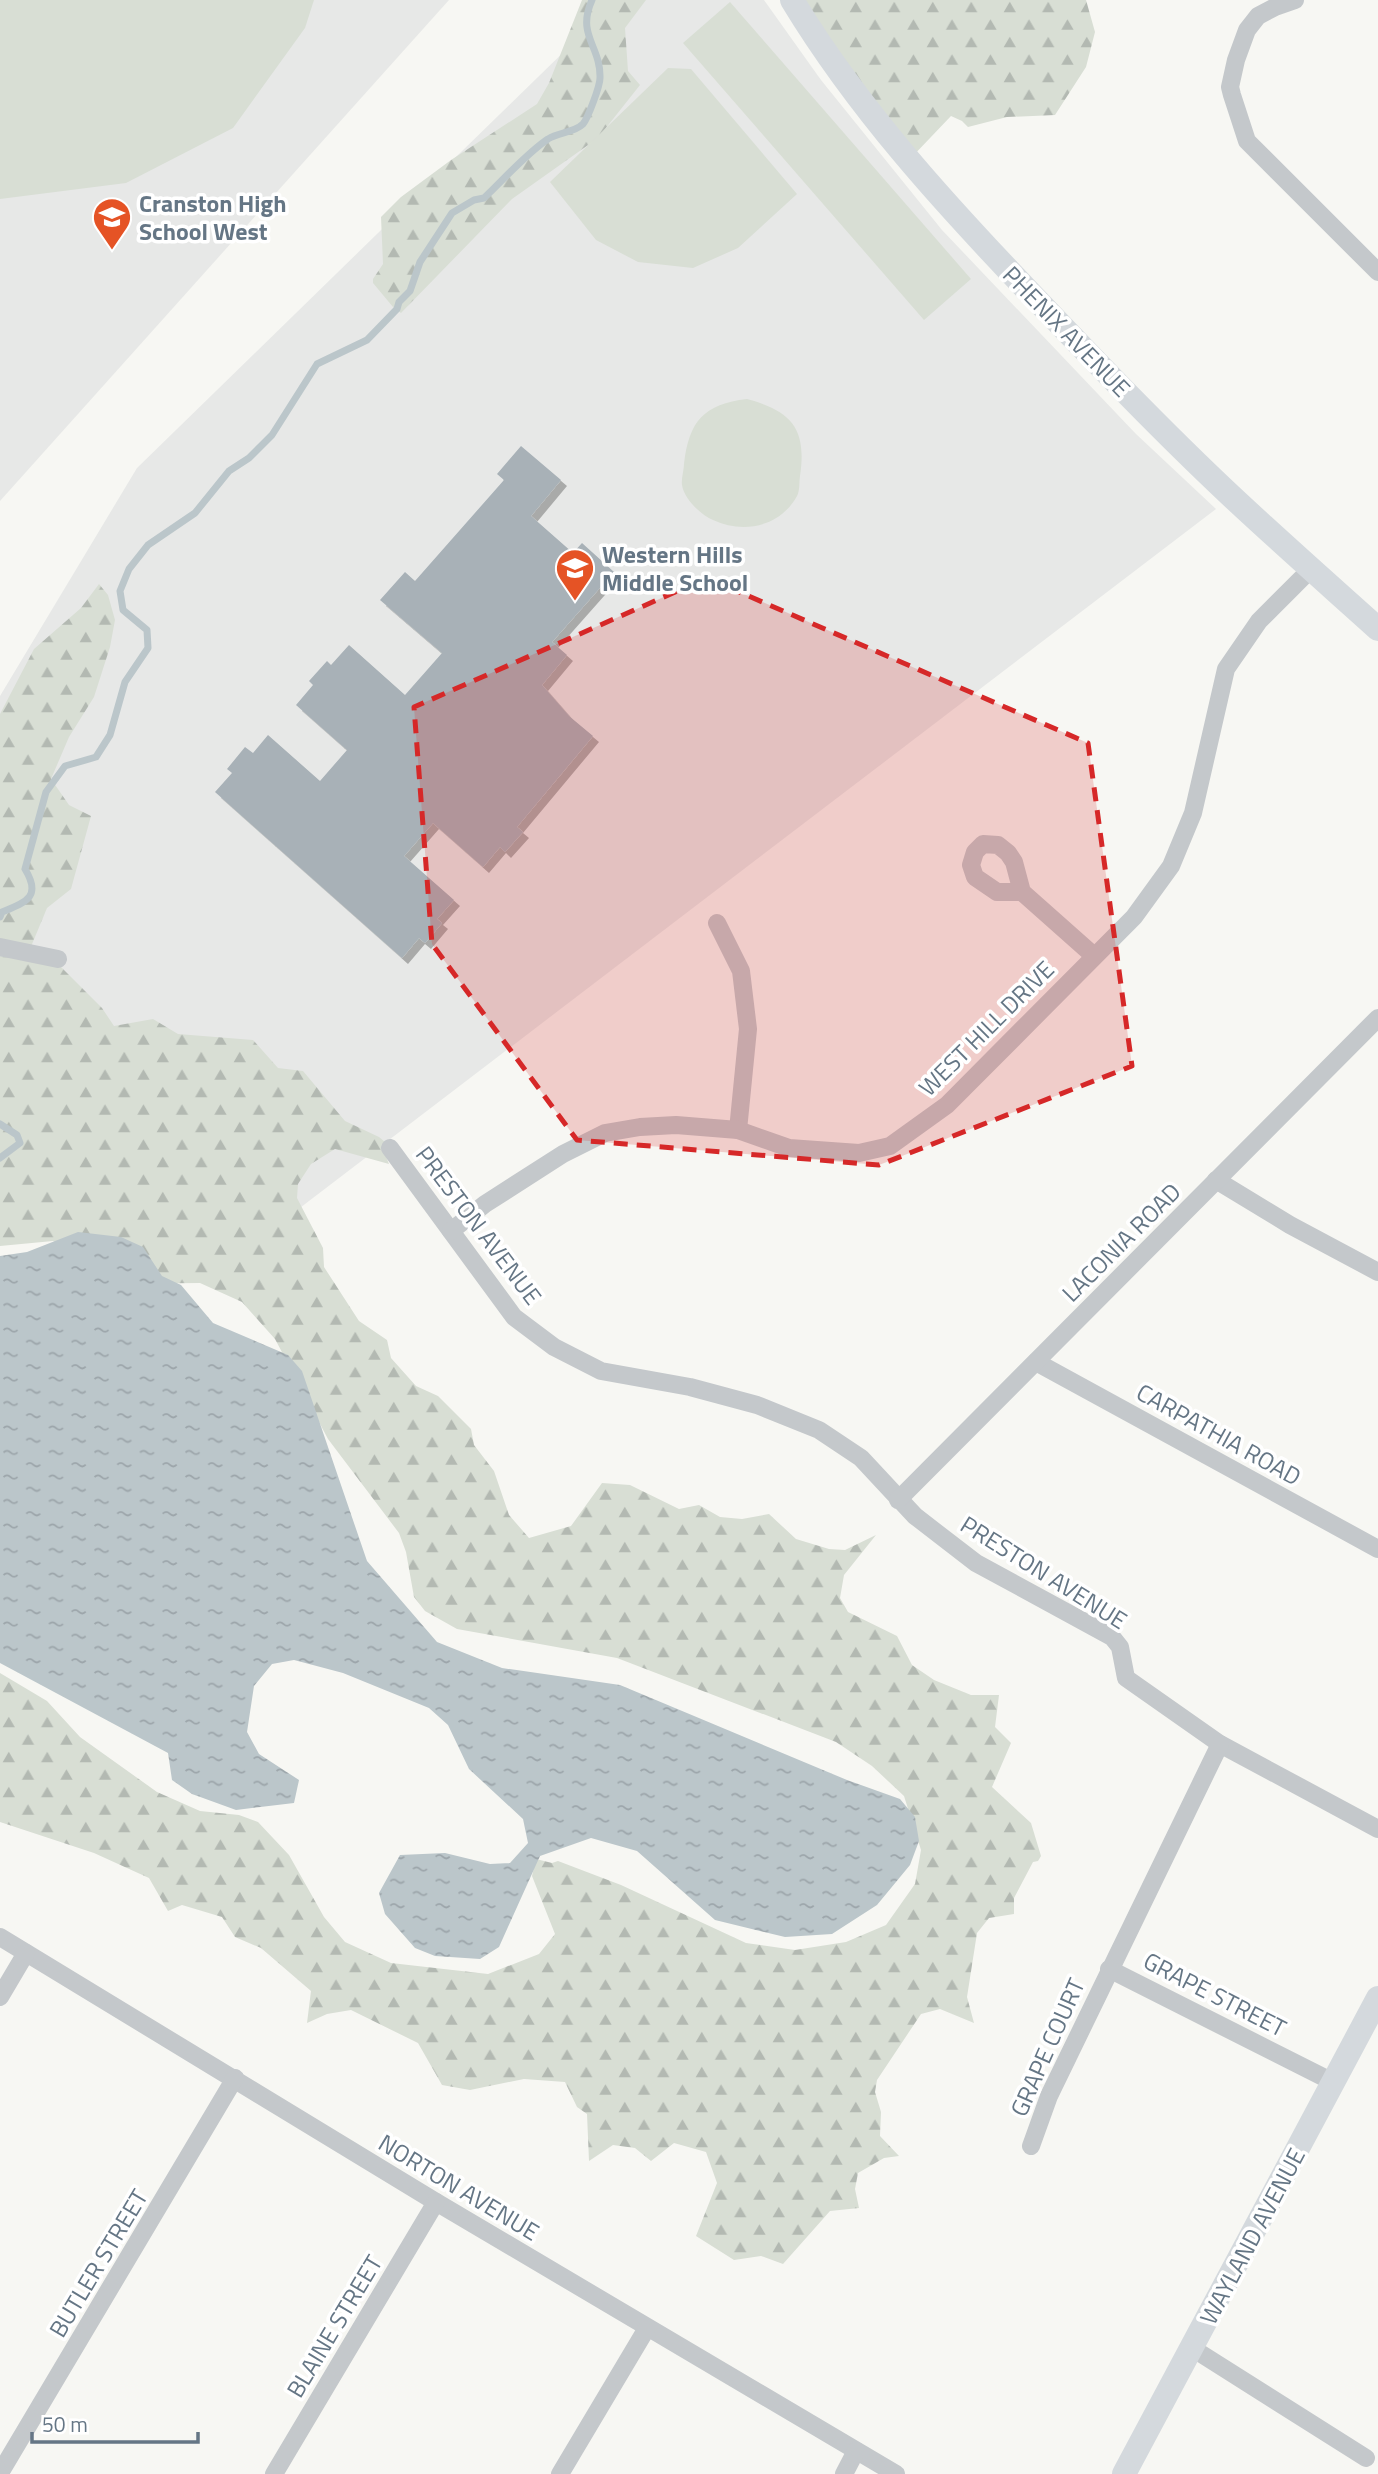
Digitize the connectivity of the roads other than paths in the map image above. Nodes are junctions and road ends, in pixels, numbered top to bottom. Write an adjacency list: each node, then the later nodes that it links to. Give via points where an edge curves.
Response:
1 (792, 0): 4 (main road, PHENIX AVENUE, via 870,113 971,231 1084,351)
2 (1295, 0): 3 (street, via 1258,16 1247,30 1236,60 1232,95 1247,141)
3 (1378, 272)
4 (1311, 569): 5 (main road, PHENIX AVENUE); 9 (street, WEST HILL DRIVE, via 1259,621 1226,668 1193,813 1171,866 1134,917)
5 (1378, 629)
6 (1022, 892): 9 (street)
7 (718, 923): 12 (street, via 741,971 748,1029)
8 (0, 947): 10 (street)
9 (1093, 955): 12 (street, WEST HILL DRIVE, via 947,1105 890,1146 859,1153 789,1148)
10 (58, 959)
11 (1378, 1018): 14 (street, LACONIA ROAD)
12 (738, 1130): 15 (street, WEST HILL DRIVE, via 676,1125 605,1133 563,1154)
13 (390, 1148): 15 (street, PRESTON AVENUE)
14 (1216, 1180): 16 (street); 17 (street, LACONIA ROAD)
15 (451, 1231): 18 (street, PRESTON AVENUE, via 514,1317 554,1347 601,1371 757,1405 819,1430 861,1458)
16 (1378, 1272)
17 (1036, 1362): 18 (street, LACONIA ROAD); 19 (street, CARPATHIA ROAD)
18 (898, 1500): 20 (street, PRESTON AVENUE, via 976,1563 1112,1637 1120,1647 1126,1678)
19 (1378, 1549)
20 (1220, 1744): 21 (street, PRESTON AVENUE); 24 (street, GRAPE STREET)
21 (1378, 1829)
22 (0, 1937): 23 (street, NORTON AVENUE)
23 (26, 1953): 25 (street); 27 (street, NORTON AVENUE)
24 (1109, 1969): 28 (street, GRAPE STREET); 29 (street, GRAPE COURT, via 1049,2096)
25 (0, 1997)
26 (1378, 1998): 28 (main road, WAYLAND AVENUE)
27 (235, 2078): 30 (street, NORTON AVENUE); 35 (street, BUTLER STREET)
28 (1334, 2082): 32 (main road, WAYLAND AVENUE)
29 (1031, 2146)
30 (436, 2202): 31 (street, NORTON AVENUE); 36 (street, BLAINE STREET)
31 (647, 2328): 33 (street, NORTON AVENUE); 37 (street)
32 (1192, 2348): 34 (street); 40 (main road, WAYLAND AVENUE)
33 (856, 2451): 38 (street); 39 (street, NORTON AVENUE)
34 (1366, 2458)
35 (0, 2473)
36 (274, 2474)
37 (560, 2474)
38 (844, 2474)
39 (896, 2474)
40 (1124, 2474)

